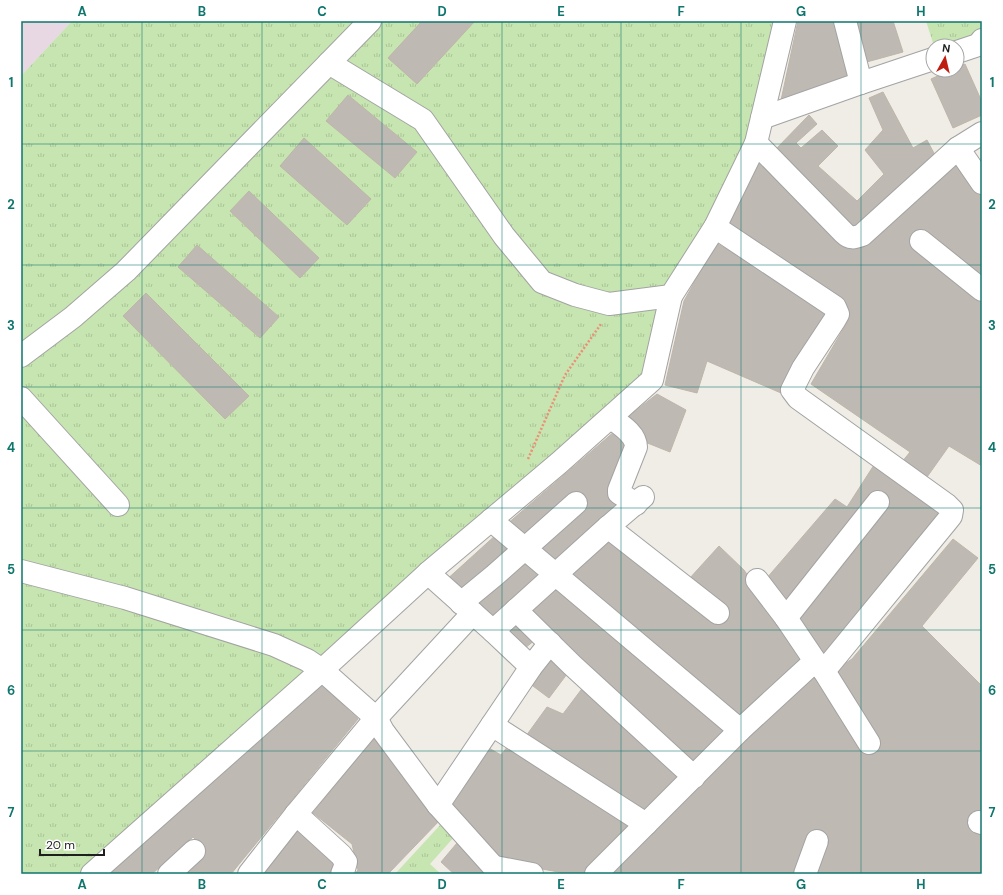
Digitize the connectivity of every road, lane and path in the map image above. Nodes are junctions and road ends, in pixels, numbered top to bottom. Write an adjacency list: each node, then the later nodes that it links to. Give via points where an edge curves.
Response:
1 (370, 21): 7 (street)
2 (785, 21): 9 (street)
3 (845, 21): 8 (street)
4 (982, 40): 5 (street, via 978,45)
5 (965, 49)
6 (925, 62): 8 (street)
7 (329, 63): 18 (street, via 423,120 504,236 542,282); 19 (street, via 126,271 73,317)
8 (861, 83): 9 (street)
9 (762, 118): 11 (street)
10 (982, 133): 12 (street)
11 (756, 144): 12 (street, via 844,233 855,238 862,235); 14 (street)
12 (958, 148): 13 (street)
13 (982, 183)
14 (714, 227): 17 (street); 39 (street, via 835,307 838,314 792,390 798,398 952,510 947,521)
15 (921, 241): 16 (street)
16 (982, 290)
17 (671, 296): 18 (street); 21 (street, via 652,380)
18 (608, 304): 22 (path, via 600,327 565,375)
19 (21, 356)
20 (21, 398): 25 (street)
21 (611, 418): 26 (street); 27 (street, via 631,434 636,442 619,493 621,496 640,500)
22 (526, 464)
23 (878, 502): 36 (street)
24 (576, 503): 28 (street)
25 (118, 505)
26 (491, 520): 28 (street); 30 (street)
27 (608, 527): 31 (street); 35 (street)
28 (525, 548): 31 (street); 33 (street, via 495,575)
29 (21, 571): 41 (street, via 125,598 274,645)
30 (428, 573): 33 (street); 41 (street)
31 (556, 574): 34 (street); 44 (street)
32 (757, 580): 36 (street)
33 (467, 608): 37 (street); 42 (street)
34 (516, 610): 37 (street); 38 (street)
35 (718, 613)
36 (786, 618): 39 (street)
37 (493, 631): 40 (street)
38 (550, 644): 40 (street); 46 (street)
39 (819, 666): 44 (street); 45 (street)
40 (531, 667): 43 (street)
41 (322, 670): 42 (street); 53 (street)
42 (376, 718): 47 (street); 48 (street)
43 (492, 726): 47 (street); 49 (street)
44 (740, 730): 46 (street)
45 (869, 743)
46 (694, 777): 49 (street)
47 (438, 805): 52 (street)
48 (296, 814): 55 (street); 56 (street, via 341,855 346,862)
49 (646, 824): 58 (street)
50 (817, 842): 59 (street)
51 (194, 851): 54 (street)
52 (498, 871): 57 (street)
53 (92, 874)
54 (169, 874)
55 (248, 874)
56 (342, 874)
57 (532, 874)
58 (596, 874)
59 (805, 874)

